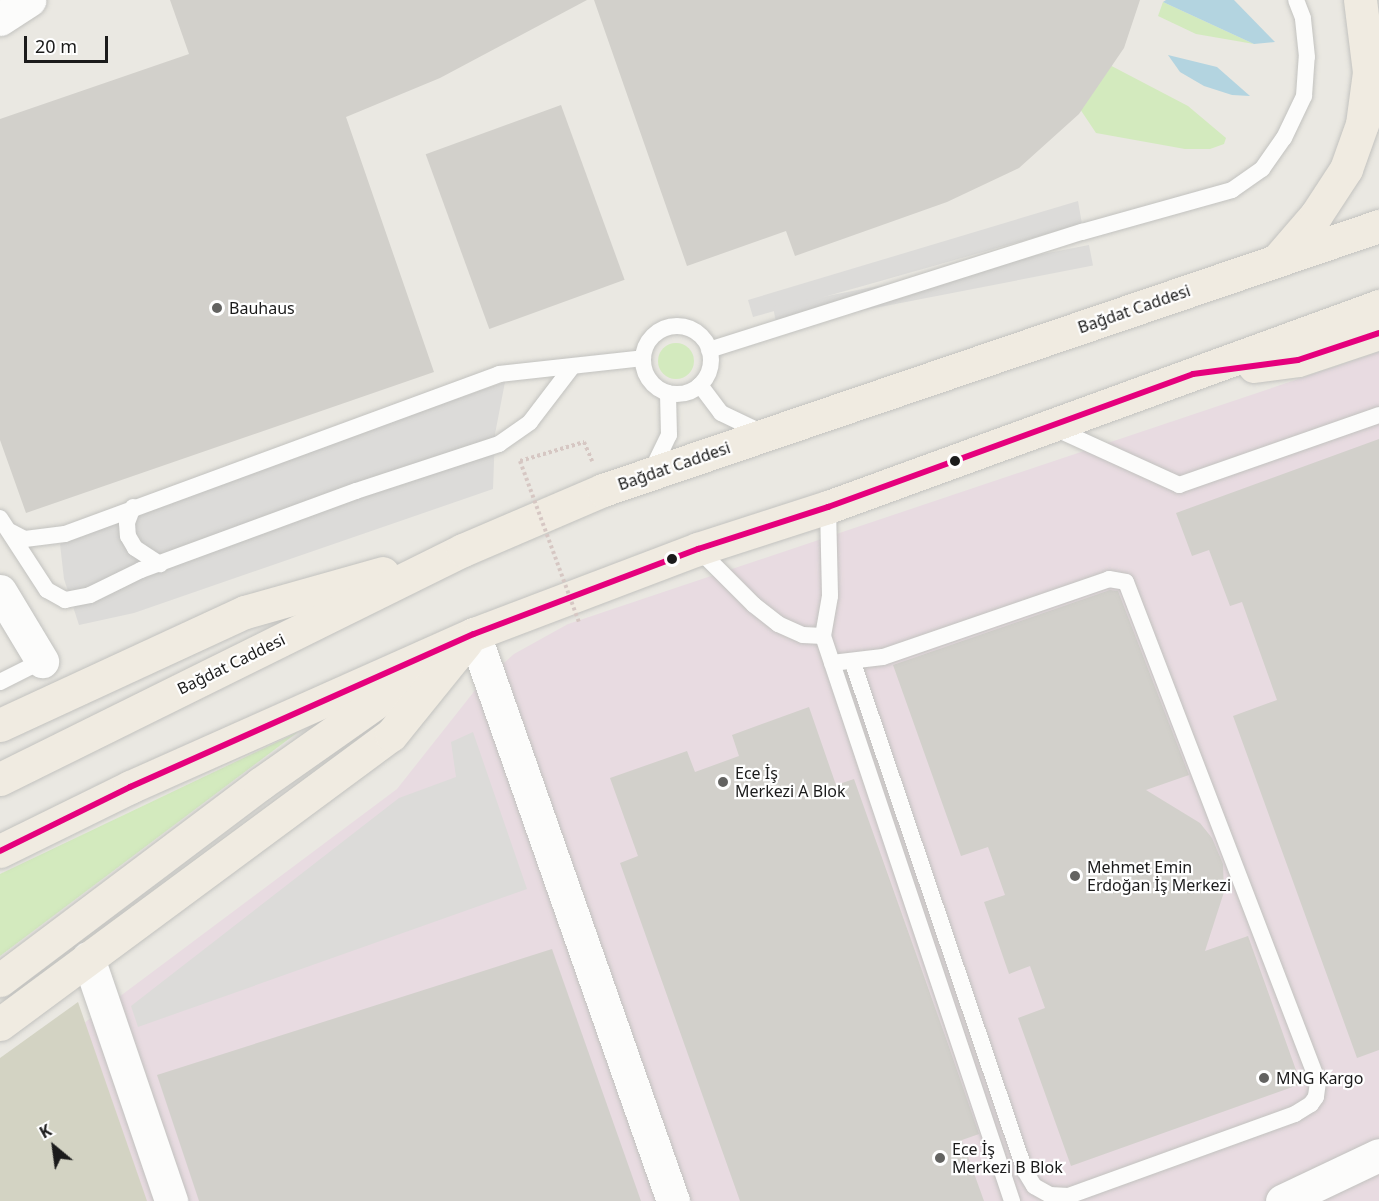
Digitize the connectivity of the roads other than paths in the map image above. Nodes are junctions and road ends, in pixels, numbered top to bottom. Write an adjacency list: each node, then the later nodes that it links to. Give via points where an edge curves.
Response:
1 (28, 0): 4 (street)
2 (1296, 0): 10 (lane, via 1303,18 1307,57 1304,96 1284,138 1262,169 1232,190 1082,232)
3 (1363, 16): 5 (main road); 7 (main road, via 1369,72 1362,124 1346,169 1316,215)
4 (0, 19)
5 (1379, 71)
6 (1379, 226): 7 (main road, Bağdat Caddesi)
7 (1277, 260): 18 (main road, Bağdat Caddesi)
8 (1379, 306): 13 (main road)
9 (1379, 333): 13 (main road, via 1299,360)
10 (710, 350): 11 (lane, via 698,333 679,327 651,339); 14 (lane, via 710,369)
11 (643, 358): 12 (lane); 15 (lane, via 649,380)
12 (572, 368): 20 (lane, via 499,374); 26 (lane, via 530,422 499,444 356,491)
13 (1193, 374): 17 (main road)
14 (700, 385): 15 (lane, via 680,394); 18 (lane, via 720,413)
15 (668, 393): 19 (lane, via 669,435)
16 (1379, 415): 17 (lane, via 1179,485)
17 (1049, 426): 21 (main road)
18 (767, 434): 19 (main road, Bağdat Caddesi)
19 (650, 474): 25 (main road, Bağdat Caddesi)
20 (133, 507): 23 (lane, via 43,540 25,539); 26 (lane, via 127,523 128,536 135,548)
21 (828, 507): 24 (main road); 29 (lane, via 831,596)
22 (0, 518): 23 (lane)
23 (11, 532): 26 (lane, via 47,590 65,600 90,595)
24 (698, 549): 28 (main road); 29 (lane, via 778,624 803,635)
25 (463, 550): 34 (main road, via 245,612); 35 (main road, Bağdat Caddesi)
26 (160, 564)
27 (0, 591): 30 (street)
28 (474, 634): 36 (main road, via 130,787); 37 (main road, via 391,735); 38 (main road, via 260,784); 42 (street)
29 (823, 636): 31 (lane)
30 (42, 661): 33 (lane)
31 (832, 663): 32 (lane); 43 (lane)
32 (854, 663): 32 (lane, via 883,657 1109,579 1126,582 1318,1082 1311,1104 1295,1114 1068,1196 1050,1195 1034,1186 1025,1171)
33 (0, 682)
34 (0, 725)
35 (0, 779)
36 (0, 851)
37 (88, 958): 39 (main road); 41 (street)
38 (0, 980)
39 (0, 1024)
40 (1379, 1155): 44 (street)
41 (171, 1201)
42 (673, 1201)
43 (1012, 1201)
44 (1282, 1201)

